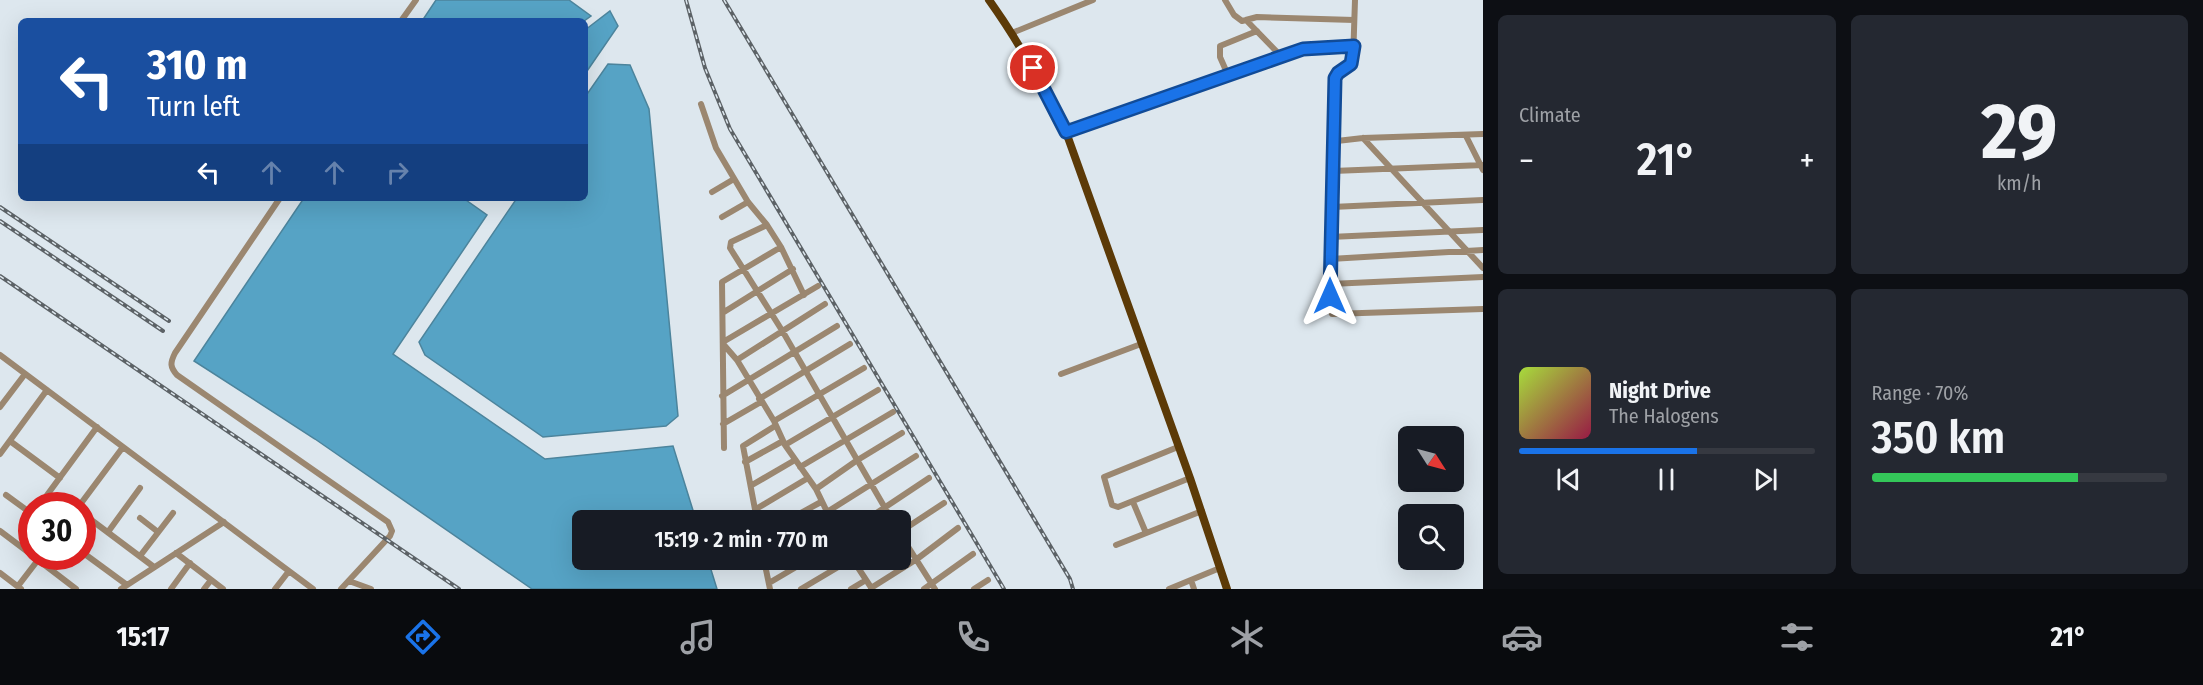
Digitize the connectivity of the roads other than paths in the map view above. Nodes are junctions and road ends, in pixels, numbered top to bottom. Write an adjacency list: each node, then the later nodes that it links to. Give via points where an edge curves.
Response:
1 (416, 0): 6 (street)
2 (989, 0): 10 (main road)
3 (1093, 0): 10 (street)
4 (1226, 0): 7 (street, via 1236,18)
5 (1355, 0): 8 (street)
6 (403, 18)
7 (1246, 20): 8 (street); 9 (street)
8 (1354, 20): 11 (street)
9 (1257, 31): 12 (street); 13 (street, via 1220,46 1218,52)
10 (1012, 33): 15 (main road)
11 (1354, 46): 12 (street, via 1311,47); 19 (street, via 1351,64 1335,78)
12 (1281, 56): 13 (street)
13 (1228, 75): 15 (street)
14 (701, 104): 23 (street, via 713,143)
15 (1066, 132): 55 (main road)
16 (1483, 134): 17 (street)
17 (1466, 136): 18 (street); 20 (street)
18 (1363, 138): 19 (street); 21 (street)
19 (1335, 143): 22 (street)
20 (1482, 166): 21 (street)
21 (1391, 169): 22 (street); 28 (street)
22 (1333, 171): 29 (street)
23 (735, 179): 24 (street); 27 (street)
24 (712, 192)
25 (1483, 200): 28 (street)
26 (278, 201): 144 (street, via 175,353 172,368 388,522 390,536)
27 (748, 202): 30 (street); 31 (street)
28 (1423, 203): 29 (street); 33 (street)
29 (1332, 207): 34 (street)
30 (722, 217)
31 (767, 225): 35 (street); 40 (street, via 730,244)
32 (1483, 230): 33 (street)
33 (1448, 231): 34 (street); 37 (street)
34 (1330, 237): 38 (street)
35 (781, 247): 40 (street); 41 (street)
36 (1483, 250): 37 (street)
37 (1466, 251): 38 (street); 39 (street)
38 (1330, 259): 43 (street)
39 (1483, 268)
40 (744, 269): 45 (street); 49 (street, via 722,282)
41 (793, 269): 45 (street); 46 (street)
42 (1483, 278): 43 (street)
43 (1330, 284): 48 (street, via 1330,308 1335,315)
44 (818, 286): 46 (street)
45 (758, 290): 49 (street); 50 (street)
46 (804, 295): 50 (street)
47 (825, 304): 52 (street)
48 (1483, 309)
49 (724, 312): 53 (street)
50 (772, 313): 52 (street); 53 (street)
51 (837, 326): 56 (street)
52 (783, 332): 56 (street); 58 (street)
53 (723, 344): 58 (street); 67 (street)
54 (850, 344): 60 (street)
55 (1141, 344): 62 (street); 80 (main road)
56 (794, 351): 60 (street); 63 (street)
57 (1, 358): 61 (street)
58 (737, 360): 63 (street)
59 (864, 368): 66 (street)
60 (806, 371): 66 (street); 68 (street)
61 (25, 374): 64 (street); 69 (street)
62 (1061, 374)
63 (748, 380): 67 (street); 68 (street)
64 (47, 390): 74 (street); 77 (street)
65 (878, 390): 71 (street)
66 (819, 394): 71 (street); 72 (street)
67 (722, 396): 73 (street)
68 (760, 401): 72 (street); 73 (street)
69 (0, 407)
70 (893, 412): 76 (street)
71 (833, 416): 76 (street); 78 (street)
72 (774, 423): 78 (street); 86 (street, via 744,444)
73 (723, 424): 81 (street)
74 (97, 427): 79 (street); 88 (street)
75 (902, 434): 85 (street)
76 (846, 440): 85 (street); 87 (street)
77 (10, 441): 82 (street); 88 (street)
78 (784, 443): 84 (street); 86 (street)
79 (123, 447): 97 (street); 113 (street)
80 (1178, 447): 91 (main road); 100 (street, via 1104,477 1113,507)
81 (724, 448)
82 (0, 454)
83 (916, 456): 92 (street)
84 (795, 460): 87 (street); 93 (street)
85 (856, 461): 92 (street); 95 (street)
86 (746, 462): 93 (street)
87 (800, 467): 89 (street)
88 (60, 478): 96 (street)
89 (808, 478): 95 (street); 104 (street)
90 (929, 478): 103 (street)
91 (1190, 478): 100 (street); 110 (main road)
92 (870, 484): 103 (street); 107 (street)
93 (752, 485): 104 (street)
94 (140, 488): 118 (street)
95 (816, 489): 99 (street)
96 (50, 492)
97 (89, 492)
98 (6, 495): 102 (street)
99 (821, 502): 105 (street); 106 (street)
100 (1134, 502): 120 (street)
101 (944, 503): 115 (street)
102 (18, 504)
103 (884, 507): 108 (street); 109 (street)
104 (756, 509)
105 (806, 510)
106 (827, 510)
107 (831, 510)
108 (880, 510)
109 (886, 510)
110 (1202, 511): 120 (street); 131 (main road)
111 (173, 513): 119 (street)
112 (140, 518): 119 (street)
113 (224, 522): 124 (street); 138 (street)
114 (96, 523): 118 (street)
115 (911, 526)
116 (958, 528): 127 (street)
117 (0, 531): 121 (street)
118 (108, 532): 126 (street)
119 (158, 532): 126 (street)
120 (1146, 533): 122 (street)
121 (18, 544)
122 (1116, 545)
123 (911, 550): 127 (street)
124 (176, 553): 128 (street); 130 (street)
125 (973, 554): 147 (street)
126 (140, 556): 130 (street)
127 (917, 559): 147 (street); 159 (street)
128 (190, 563): 140 (street); 150 (street)
129 (96, 564): 146 (street)
130 (154, 567): 146 (street)
131 (1220, 568): 143 (street); 164 (main road)
132 (29, 570): 148 (street)
133 (52, 570): 149 (street)
134 (766, 570): 145 (street)
135 (793, 570): 145 (street)
136 (836, 570): 157 (street)
137 (860, 570): 141 (street)
138 (289, 571): 153 (street); 154 (street)
139 (0, 573): 148 (street)
140 (211, 580): 151 (street); 152 (street)
141 (866, 580): 158 (street); 159 (street)
142 (988, 580): 161 (street)
143 (1191, 580): 162 (street); 163 (street)
144 (349, 581): 155 (street); 156 (street)
145 (769, 586)
146 (124, 587)
147 (933, 587): 160 (street)
148 (19, 588)
149 (76, 589)
150 (171, 589)
151 (204, 589)
152 (223, 589)
153 (275, 589)
154 (312, 589)
155 (341, 589)
156 (371, 589)
157 (801, 589)
158 (851, 589)
159 (872, 589)
160 (924, 589)
161 (974, 589)
162 (1169, 589)
163 (1194, 589)
164 (1227, 589)

